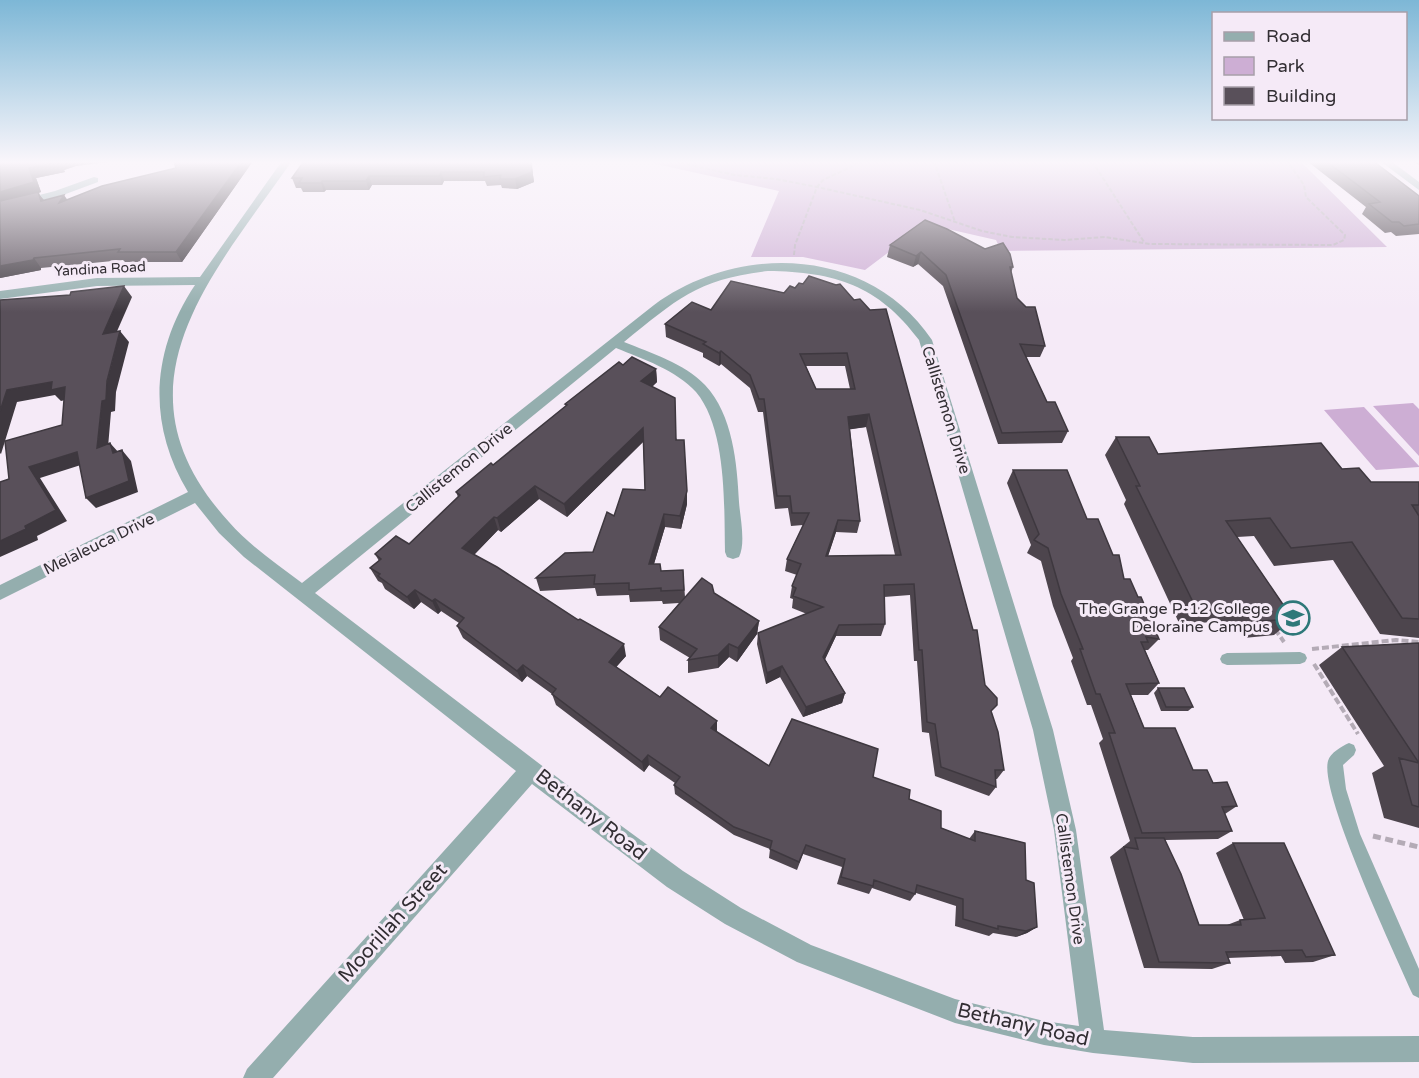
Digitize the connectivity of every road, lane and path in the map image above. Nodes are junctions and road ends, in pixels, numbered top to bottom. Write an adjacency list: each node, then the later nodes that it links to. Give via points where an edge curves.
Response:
1 (252, 211): 10 (street, Bethany Road)
2 (808, 211): 9 (path, via 795,245)
3 (924, 211): 7 (path)
4 (951, 211): 7 (path)
5 (1124, 211): 8 (path)
6 (1319, 211): 8 (path, via 1340,229 1344,240 1333,245)
7 (955, 222): 8 (path, via 1012,237 1105,237)
8 (1144, 243)
9 (792, 268): 12 (street, Callistemon Drive, via 743,270 708,279 677,294); 29 (street, Callistemon Drive, via 842,277 880,294 908,315 925,340 1043,730 1065,830)
10 (203, 281): 11 (street, Yandina Road, via 96,282); 13 (street, Bethany Road, via 175,338 165,387 165,414 172,442)
11 (0, 295)
12 (615, 343): 14 (street, via 684,375 710,399 725,449); 16 (street, Callistemon Drive)
13 (197, 495): 15 (street, Melaleuca Drive); 16 (street, Bethany Road, via 232,537)
14 (733, 552)
15 (0, 593)
16 (302, 593): 25 (street, Bethany Road)
17 (1271, 622): 22 (path)
18 (1396, 640): 19 (path); 20 (path); 21 (path); 22 (path)
19 (1419, 642)
20 (1401, 648)
21 (1411, 650)
22 (1298, 654): 23 (lane); 24 (path, via 1359,735)
23 (1227, 659)
24 (1349, 750): 26 (lane, via 1335,762 1338,789)
25 (532, 769): 29 (street, Bethany Road, via 675,879 804,954 955,1011); 31 (street, Moorillah Street)
26 (1352, 830): 27 (path); 28 (lane)
27 (1419, 847)
28 (1419, 989)
29 (1093, 1041): 30 (street, Bethany Road, via 1193,1050)
30 (1419, 1049)
31 (256, 1078)

